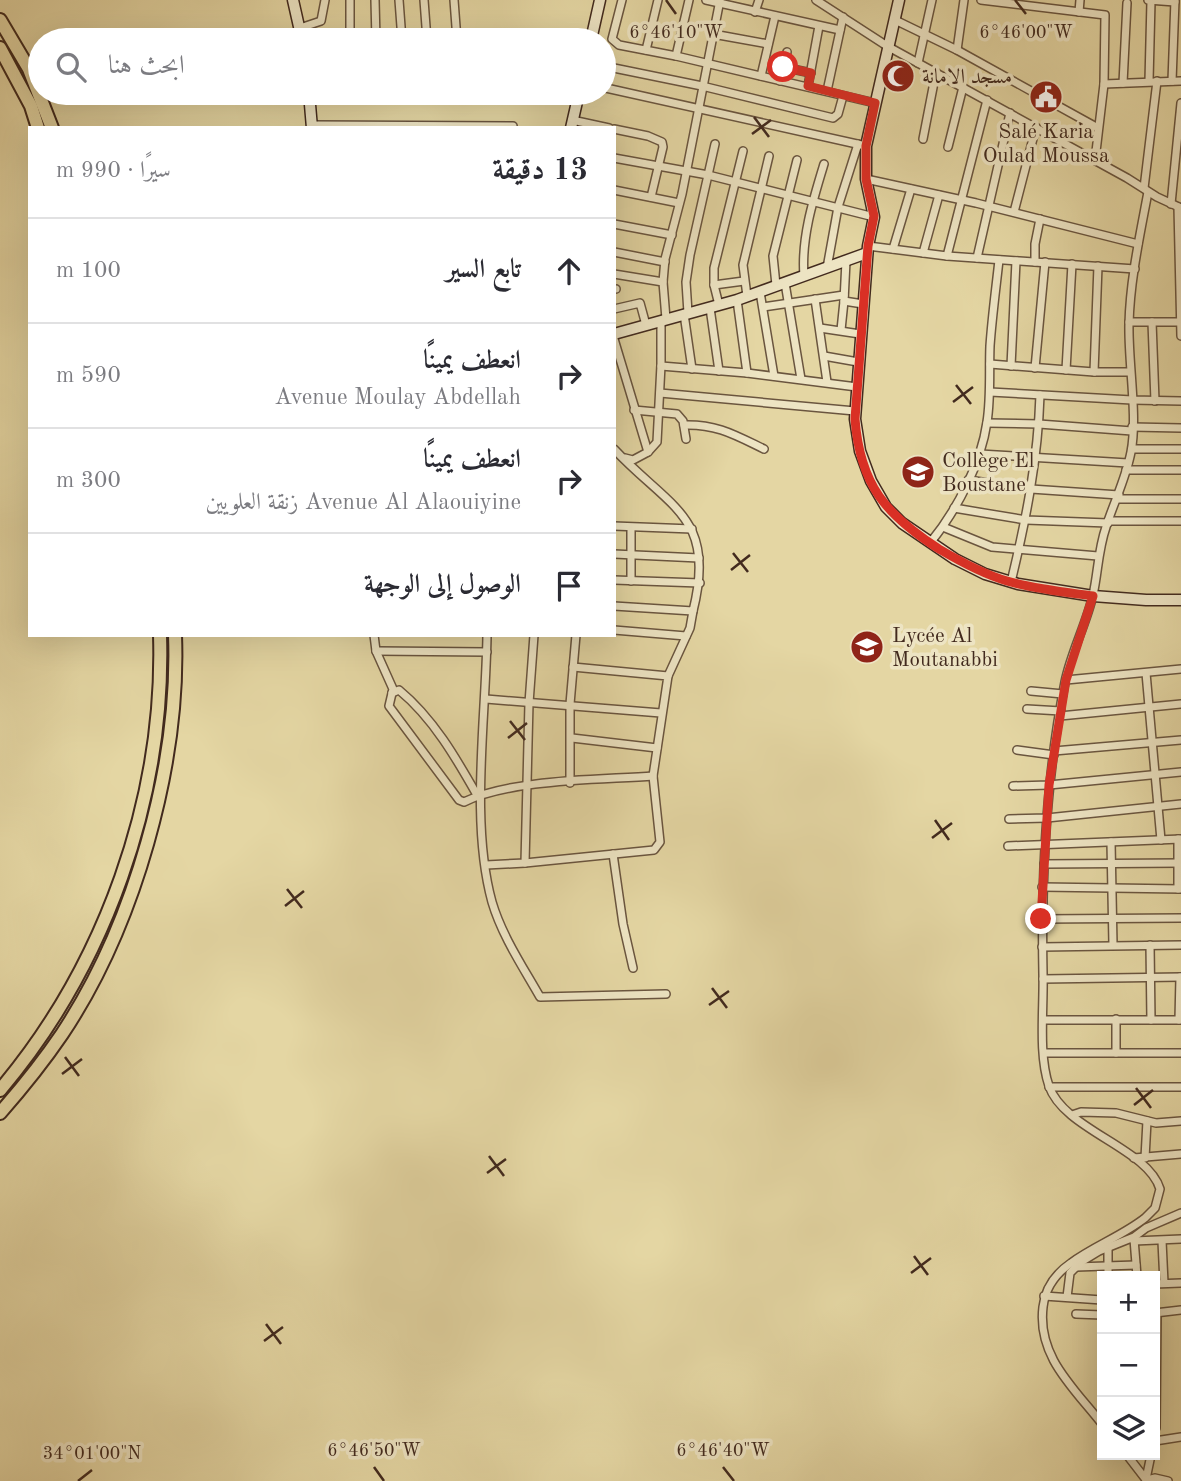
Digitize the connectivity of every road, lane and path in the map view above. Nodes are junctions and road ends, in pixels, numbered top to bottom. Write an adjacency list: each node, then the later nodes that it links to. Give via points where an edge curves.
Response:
1 (293, 0): 35 (street)
2 (325, 0): 35 (street, via 322,19)
3 (350, 0): 36 (street)
4 (375, 0): 37 (street)
5 (399, 0): 38 (street)
6 (424, 0): 39 (street)
7 (454, 0): 40 (street)
8 (600, 0): 41 (street)
9 (622, 0): 42 (street)
10 (658, 0): 50 (street)
11 (689, 0): 53 (street)
12 (706, 0): 24 (street)
13 (759, 0): 28 (street)
14 (816, 0): 31 (street)
15 (898, 0): 33 (street)
16 (933, 0): 45 (street)
17 (964, 0): 51 (street)
18 (981, 0): 21 (street)
19 (1053, 0): 27 (street)
20 (1080, 0): 29 (street)
21 (994, 1): 25 (street)
22 (1149, 1): 23 (street); 63 (street)
23 (1175, 1): 64 (street)
24 (720, 2): 28 (street); 44 (street)
25 (1020, 2): 27 (street)
26 (1126, 4): 65 (street)
27 (1052, 9): 29 (street)
28 (755, 12): 30 (street)
29 (1079, 12): 66 (street, via 1106,17)
30 (775, 16): 34 (street); 47 (street)
31 (843, 18): 43 (street); 48 (street)
32 (0, 20): 56 (highway)
33 (895, 20): 45 (street); 48 (street)
34 (819, 26): 43 (street); 60 (street)
35 (300, 28)
36 (350, 28)
37 (376, 28)
38 (401, 28)
39 (426, 28)
40 (456, 28)
41 (594, 28)
42 (616, 28)
43 (840, 30): 71 (street)
44 (713, 34): 47 (street); 54 (street)
45 (925, 34): 51 (street); 55 (street)
46 (616, 42): 50 (street)
47 (768, 44): 61 (street)
48 (887, 47): 55 (street); 75 (street)
49 (0, 48): 73 (highway)
50 (646, 50): 53 (street)
51 (957, 50): 97 (street)
52 (787, 52): 57 (street)
53 (676, 56): 54 (street)
54 (706, 64): 61 (street); 67 (street)
55 (918, 64): 59 (street)
56 (28, 67)
57 (783, 67): 60 (street); 62 (street)
58 (616, 68): 67 (street)
59 (936, 72): 69 (street); 99 (street)
60 (811, 73): 68 (street)
61 (761, 76): 62 (street)
62 (780, 81): 68 (street)
63 (1153, 81): 64 (street); 65 (street); 117 (street)
64 (1177, 81)
65 (1123, 83): 66 (street)
66 (1104, 84): 97 (street)
67 (702, 86): 72 (street, via 833,118); 81 (street)
68 (808, 86): 71 (street)
69 (963, 87): 74 (street); 102 (street)
70 (616, 90): 81 (street)
71 (827, 91): 72 (street)
72 (843, 96): 75 (street)
73 (28, 100)
74 (987, 100): 82 (street); 122 (street)
75 (875, 103): 101 (street)
76 (1181, 103): 126 (street)
77 (30, 105): 84 (highway)
78 (43, 105): 85 (highway)
79 (310, 105): 86 (street)
80 (576, 105): 83 (street)
81 (698, 107): 101 (street); 110 (street)
82 (1010, 113): 96 (street); 124 (street)
83 (572, 124): 95 (street)
84 (37, 126)
85 (51, 126)
86 (312, 126)
87 (343, 126): 88 (street)
88 (366, 126): 89 (street)
89 (391, 126): 90 (street)
90 (416, 126): 91 (street)
91 (437, 126): 92 (street)
92 (453, 126): 93 (street)
93 (476, 126): 94 (street)
94 (513, 126)
95 (590, 126)
96 (1036, 127): 107 (street); 127 (street)
97 (1098, 128): 107 (street)
98 (616, 130): 109 (street, via 660,141)
99 (923, 139)
100 (715, 144): 111 (street)
101 (862, 145): 112 (street); 125 (street)
102 (948, 147)
103 (743, 151): 113 (street)
104 (769, 156): 114 (street)
105 (616, 158): 109 (street)
106 (797, 160): 118 (street)
107 (1095, 160): 117 (street)
108 (824, 164): 121 (street)
109 (658, 167): 110 (street); 120 (street)
110 (686, 172): 111 (street); 123 (street)
111 (708, 175): 113 (street); 164 (street, via 688,269)
112 (866, 179): 115 (street); 128 (street)
113 (736, 182): 114 (street); 154 (street, via 714,268)
114 (761, 188): 118 (street); 151 (street, via 743,265)
115 (911, 189): 119 (street); 133 (street)
116 (616, 190): 120 (street)
117 (1146, 190): 126 (street); 132 (street)
118 (788, 194): 121 (street); 153 (street, via 773,256)
119 (939, 195): 122 (street); 136 (street)
120 (650, 197): 123 (street)
121 (813, 200): 125 (street); 150 (street)
122 (962, 200): 124 (street); 137 (street)
123 (680, 203): 131 (street)
124 (988, 206): 127 (street); 138 (street)
125 (838, 207): 128 (street); 147 (street)
126 (1177, 207): 168 (street)
127 (1014, 212): 129 (street)
128 (874, 216): 134 (street)
129 (1040, 219): 132 (street); 142 (street)
130 (616, 224): 131 (street)
131 (671, 235): 143 (street)
132 (1138, 244): 148 (street)
133 (893, 249): 134 (street); 136 (street)
134 (868, 250): 140 (street); 160 (street)
135 (616, 251): 143 (street)
136 (923, 253): 137 (street)
137 (947, 256): 138 (street)
138 (977, 258): 139 (street)
139 (999, 260): 141 (street); 178 (street)
140 (846, 261): 147 (street); 157 (street)
141 (1016, 261): 142 (street); 180 (street)
142 (1035, 261): 144 (street)
143 (665, 262): 152 (street)
144 (1045, 262): 145 (street); 181 (street)
145 (1072, 264): 146 (street); 183 (street)
146 (1098, 266): 148 (street); 185 (street)
147 (827, 268): 150 (street)
148 (1135, 269): 166 (street)
149 (616, 274): 152 (street)
150 (804, 276): 153 (street)
151 (744, 281): 154 (street); 156 (street)
152 (663, 282): 165 (street)
153 (781, 284): 155 (street); 159 (street)
154 (714, 285): 161 (street)
155 (761, 292): 156 (street); 162 (street)
156 (742, 298): 161 (street); 187 (street)
157 (844, 298): 158 (street); 160 (street); 171 (street)
158 (815, 299): 159 (street); 170 (street)
159 (789, 303): 162 (street); 189 (street)
160 (863, 304): 172 (street)
161 (714, 306): 164 (street); 184 (street)
162 (763, 307): 188 (street)
163 (616, 309): 169 (street, via 640,303)
164 (686, 313): 165 (street); 182 (street)
165 (663, 320): 169 (street); 179 (street)
166 (1129, 322): 167 (street); 186 (street)
167 (1152, 322): 168 (street); 196 (street)
168 (1181, 322): 174 (street)
169 (646, 325): 173 (street)
170 (820, 328): 171 (street); 176 (street)
171 (841, 330): 172 (street)
172 (860, 334): 177 (street)
173 (616, 335)
174 (1181, 336)
175 (616, 343): 198 (street)
176 (824, 356): 177 (street); 190 (street)
177 (858, 362): 191 (street)
178 (990, 364): 180 (street); 192 (street)
179 (661, 366): 182 (street); 193 (street)
180 (1011, 366): 181 (street)
181 (1035, 368): 183 (street)
182 (692, 369): 184 (street)
183 (1066, 370): 185 (street)
184 (719, 371): 187 (street)
185 (1094, 372): 186 (street)
186 (1130, 372): 195 (street)
187 (747, 373): 188 (street)
188 (774, 376): 189 (street)
189 (801, 379): 190 (street)
190 (827, 383): 191 (street)
191 (857, 387): 200 (street)
192 (990, 392): 194 (street); 201 (street)
193 (660, 393): 199 (street); 200 (street)
194 (1040, 395): 195 (street); 202 (street)
195 (1132, 400): 196 (street); 205 (street)
196 (1155, 401): 197 (street)
197 (1181, 401)
198 (634, 410): 199 (street); 211 (street)
199 (658, 411): 203 (street, via 677,414); 211 (street, via 657,442)
200 (855, 411): 228 (street, via 860,451 879,497 894,516)
201 (987, 423): 202 (street); 212 (street)
202 (1039, 424): 205 (street); 213 (street)
203 (684, 425): 206 (street); 207 (street, via 706,425)
204 (1181, 428): 205 (street)
205 (1132, 429): 208 (street)
206 (686, 439)
207 (764, 449)
208 (1132, 449): 209 (street); 214 (street)
209 (1181, 449)
210 (617, 451): 211 (street, via 634,460); 227 (street, via 675,506)
211 (648, 452)
212 (979, 454): 213 (street); 216 (street)
213 (1037, 458): 214 (street); 217 (street)
214 (1127, 467): 215 (street); 218 (street)
215 (1181, 470)
216 (968, 480): 217 (street); 220 (street)
217 (1031, 489): 218 (street); 221 (street)
218 (1118, 497): 219 (street); 223 (street)
219 (1181, 499)
220 (954, 508): 221 (street); 226 (street)
221 (1026, 520): 223 (street); 229 (street)
222 (1181, 521): 223 (street)
223 (1108, 522): 232 (street)
224 (616, 526): 225 (street)
225 (631, 527): 227 (street); 231 (street)
226 (943, 527): 228 (street); 229 (street, via 980,544)
227 (692, 529): 233 (street)
228 (930, 543): 236 (street, via 985,574)
229 (1019, 551): 232 (street); 236 (street)
230 (616, 554): 231 (street)
231 (631, 555): 233 (street); 235 (street)
232 (1098, 556): 238 (street)
233 (699, 558): 237 (street)
234 (616, 580): 235 (street)
235 (631, 582): 237 (street)
236 (1012, 582): 238 (street)
237 (700, 583): 241 (street)
238 (1093, 596): 239 (street); 256 (street)
239 (1181, 600)
240 (616, 606): 241 (street)
241 (693, 611): 243 (street)
242 (616, 630): 243 (street)
243 (686, 636): 255 (street)
244 (160, 637): 321 (highway, via 153,752 130,853 82,968 56,1014)
245 (175, 637): 322 (highway, via 168,753 156,814 118,926 63,1033)
246 (374, 637): 250 (street)
247 (487, 637): 251 (street)
248 (534, 637): 261 (street)
249 (576, 637): 252 (street)
250 (376, 651): 251 (street); 258 (street)
251 (487, 652): 260 (street)
252 (573, 667): 255 (street); 262 (street)
253 (1181, 669): 254 (street)
254 (1146, 673): 256 (street); 264 (street)
255 (668, 676): 266 (street)
256 (1066, 680): 259 (street)
257 (1031, 691): 259 (street)
258 (392, 693): 281 (street, via 398,690 434,727); 281 (street, via 389,706 459,800)
259 (1063, 694): 267 (street)
260 (486, 699): 261 (street); 281 (street)
261 (529, 703): 262 (street); 279 (street)
262 (570, 704): 266 (street); 268 (street)
263 (1181, 704): 264 (street)
264 (1149, 708): 267 (street); 270 (street)
265 (1027, 709): 267 (street)
266 (662, 713): 271 (street)
267 (1060, 714): 273 (street)
268 (572, 738): 271 (street); 277 (street)
269 (1181, 740): 270 (street)
270 (1152, 743): 273 (street); 275 (street)
271 (657, 748): 276 (street)
272 (1017, 750): 273 (street)
273 (1054, 753): 278 (street)
274 (1181, 772): 275 (street)
275 (1155, 775): 278 (street); 283 (street)
276 (653, 776): 277 (street); 291 (street, via 660,842 654,850)
277 (570, 783): 279 (street)
278 (1049, 785): 280 (street); 284 (street)
279 (526, 786): 281 (street); 294 (street)
280 (1013, 786)
281 (479, 795): 296 (street)
282 (1181, 804): 283 (street)
283 (1158, 806): 284 (street); 287 (street)
284 (1047, 818): 285 (street); 289 (street)
285 (1009, 819)
286 (1180, 839): 287 (street); 293 (street)
287 (1161, 840): 288 (street)
288 (1111, 842): 289 (street); 292 (street)
289 (1046, 845): 290 (street); 295 (street)
290 (1008, 846)
291 (613, 854): 294 (street); 307 (street)
292 (1111, 862): 293 (street); 295 (street); 299 (street)
293 (1179, 862): 298 (street)
294 (525, 863): 296 (street)
295 (1044, 864): 297 (street)
296 (486, 865): 311 (street, via 499,921 540,997)
297 (1042, 887): 299 (street); 302 (street)
298 (1179, 889): 299 (street)
299 (1112, 890): 300 (street)
300 (1113, 918): 301 (street); 302 (street); 303 (street)
301 (1181, 918)
302 (1041, 919): 306 (street)
303 (1113, 945): 304 (street); 306 (street)
304 (1150, 945): 305 (street); 308 (street)
305 (1181, 945)
306 (1042, 947): 310 (street)
307 (633, 968)
308 (1150, 976): 309 (street); 310 (street); 314 (street)
309 (1181, 977): 315 (street)
310 (1043, 978): 313 (street)
311 (666, 994)
312 (1116, 1019): 313 (street); 314 (street); 318 (street)
313 (1043, 1020): 317 (street)
314 (1151, 1020): 315 (street)
315 (1180, 1020)
316 (1181, 1052): 318 (street)
317 (1044, 1053): 318 (street); 319 (street)
318 (1116, 1053)
319 (1049, 1087): 320 (street); 323 (street)
320 (1181, 1087)
321 (0, 1090)
322 (0, 1113)
323 (1072, 1115): 324 (street, via 1126,1114); 327 (street)
324 (1147, 1121): 325 (street); 328 (street)
325 (1181, 1121)
326 (1181, 1154): 328 (street)
327 (1134, 1158): 328 (street); 342 (street, via 1159,1184 1155,1208 1068,1265)
328 (1145, 1158)
329 (1181, 1213): 330 (street, via 1146,1228)
330 (1134, 1239): 332 (street); 333 (street); 334 (street)
331 (1181, 1239): 332 (street)
332 (1162, 1241): 340 (street)
333 (1108, 1247): 335 (street); 336 (street)
334 (1136, 1265): 336 (street); 338 (street)
335 (1075, 1267): 336 (street); 343 (street, via 1068,1277)
336 (1108, 1267): 337 (street)
337 (1108, 1271)
338 (1137, 1271)
339 (1160, 1283): 340 (street)
340 (1164, 1283): 341 (street)
341 (1181, 1283)
342 (1044, 1296): 343 (street); 351 (street, via 1043,1337 1050,1354)
343 (1067, 1297): 344 (street)
344 (1097, 1300)
345 (1181, 1310): 346 (street)
346 (1160, 1313)
347 (1076, 1314): 348 (street)
348 (1097, 1315)
349 (1156, 1334): 350 (street)
350 (1156, 1397)
351 (1097, 1418)
352 (1181, 1437): 353 (street)
353 (1160, 1440)
354 (1131, 1460): 356 (street)
355 (1150, 1460): 356 (street)
356 (1147, 1480): 357 (street)
357 (1168, 1481)

